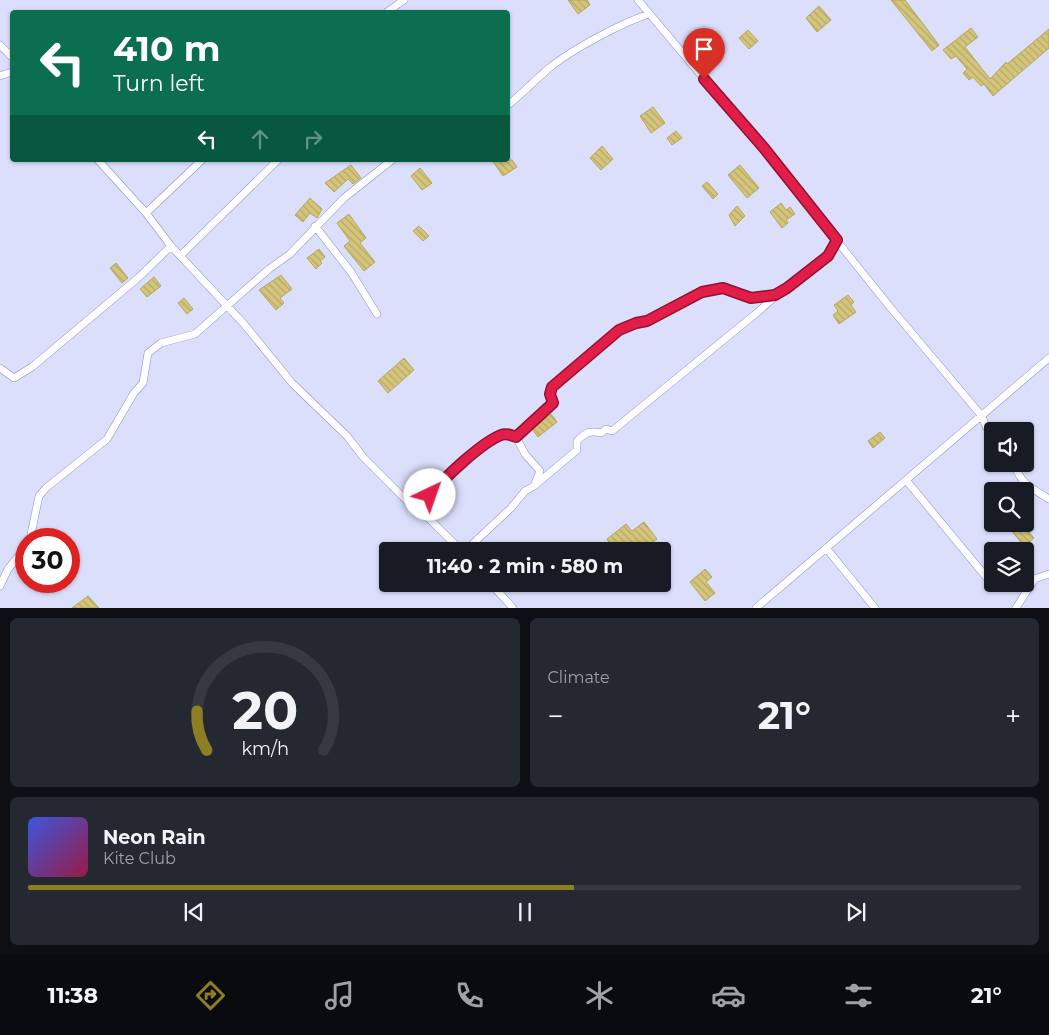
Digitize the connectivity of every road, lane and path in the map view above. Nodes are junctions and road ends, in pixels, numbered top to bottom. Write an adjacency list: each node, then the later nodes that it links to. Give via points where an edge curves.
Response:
1 (404, 0): 3 (street)
2 (638, 0): 4 (street)
3 (390, 10)
4 (649, 14): 7 (street, via 597,38 548,69); 14 (street)
5 (0, 45): 6 (street)
6 (10, 55)
7 (510, 103)
8 (100, 162): 12 (street)
9 (200, 162): 12 (street)
10 (276, 162): 16 (street)
11 (389, 162): 13 (street)
12 (146, 213): 15 (street)
13 (315, 226): 18 (street, via 290,254); 19 (street, via 351,272)
14 (837, 240): 17 (street, via 828,256); 22 (street)
15 (171, 246): 16 (street); 21 (street, via 32,367 14,378)
16 (180, 255): 18 (street)
17 (775, 295): 24 (street, via 751,298 730,289 717,288 684,300 647,321 619,330 552,387 553,403); 27 (street, via 612,431 586,433 577,441 577,450)
18 (227, 305): 29 (street, via 292,383 415,509); 30 (street, via 195,334 161,344 148,353 143,383 107,440 39,496)
19 (377, 314)
20 (1049, 358): 22 (street)
21 (0, 368)
22 (981, 415): 23 (street); 26 (street)
23 (984, 422)
24 (516, 437): 27 (street, via 540,471); 29 (street, via 501,435 486,444 441,482)
25 (1017, 472): 28 (street, via 1024,483)
26 (906, 480): 33 (street); 35 (street)
27 (534, 486): 32 (street)
28 (1049, 499)
29 (419, 509): 31 (street)
30 (32, 528)
31 (454, 542)
32 (473, 542)
33 (826, 548): 42 (street); 43 (street)
34 (15, 560): 38 (street)
35 (984, 574)
36 (1049, 574): 37 (street)
37 (1034, 580)
38 (0, 586)
39 (499, 592): 41 (street)
40 (1026, 592): 44 (street)
41 (513, 608)
42 (756, 608)
43 (875, 608)
44 (1016, 608)

